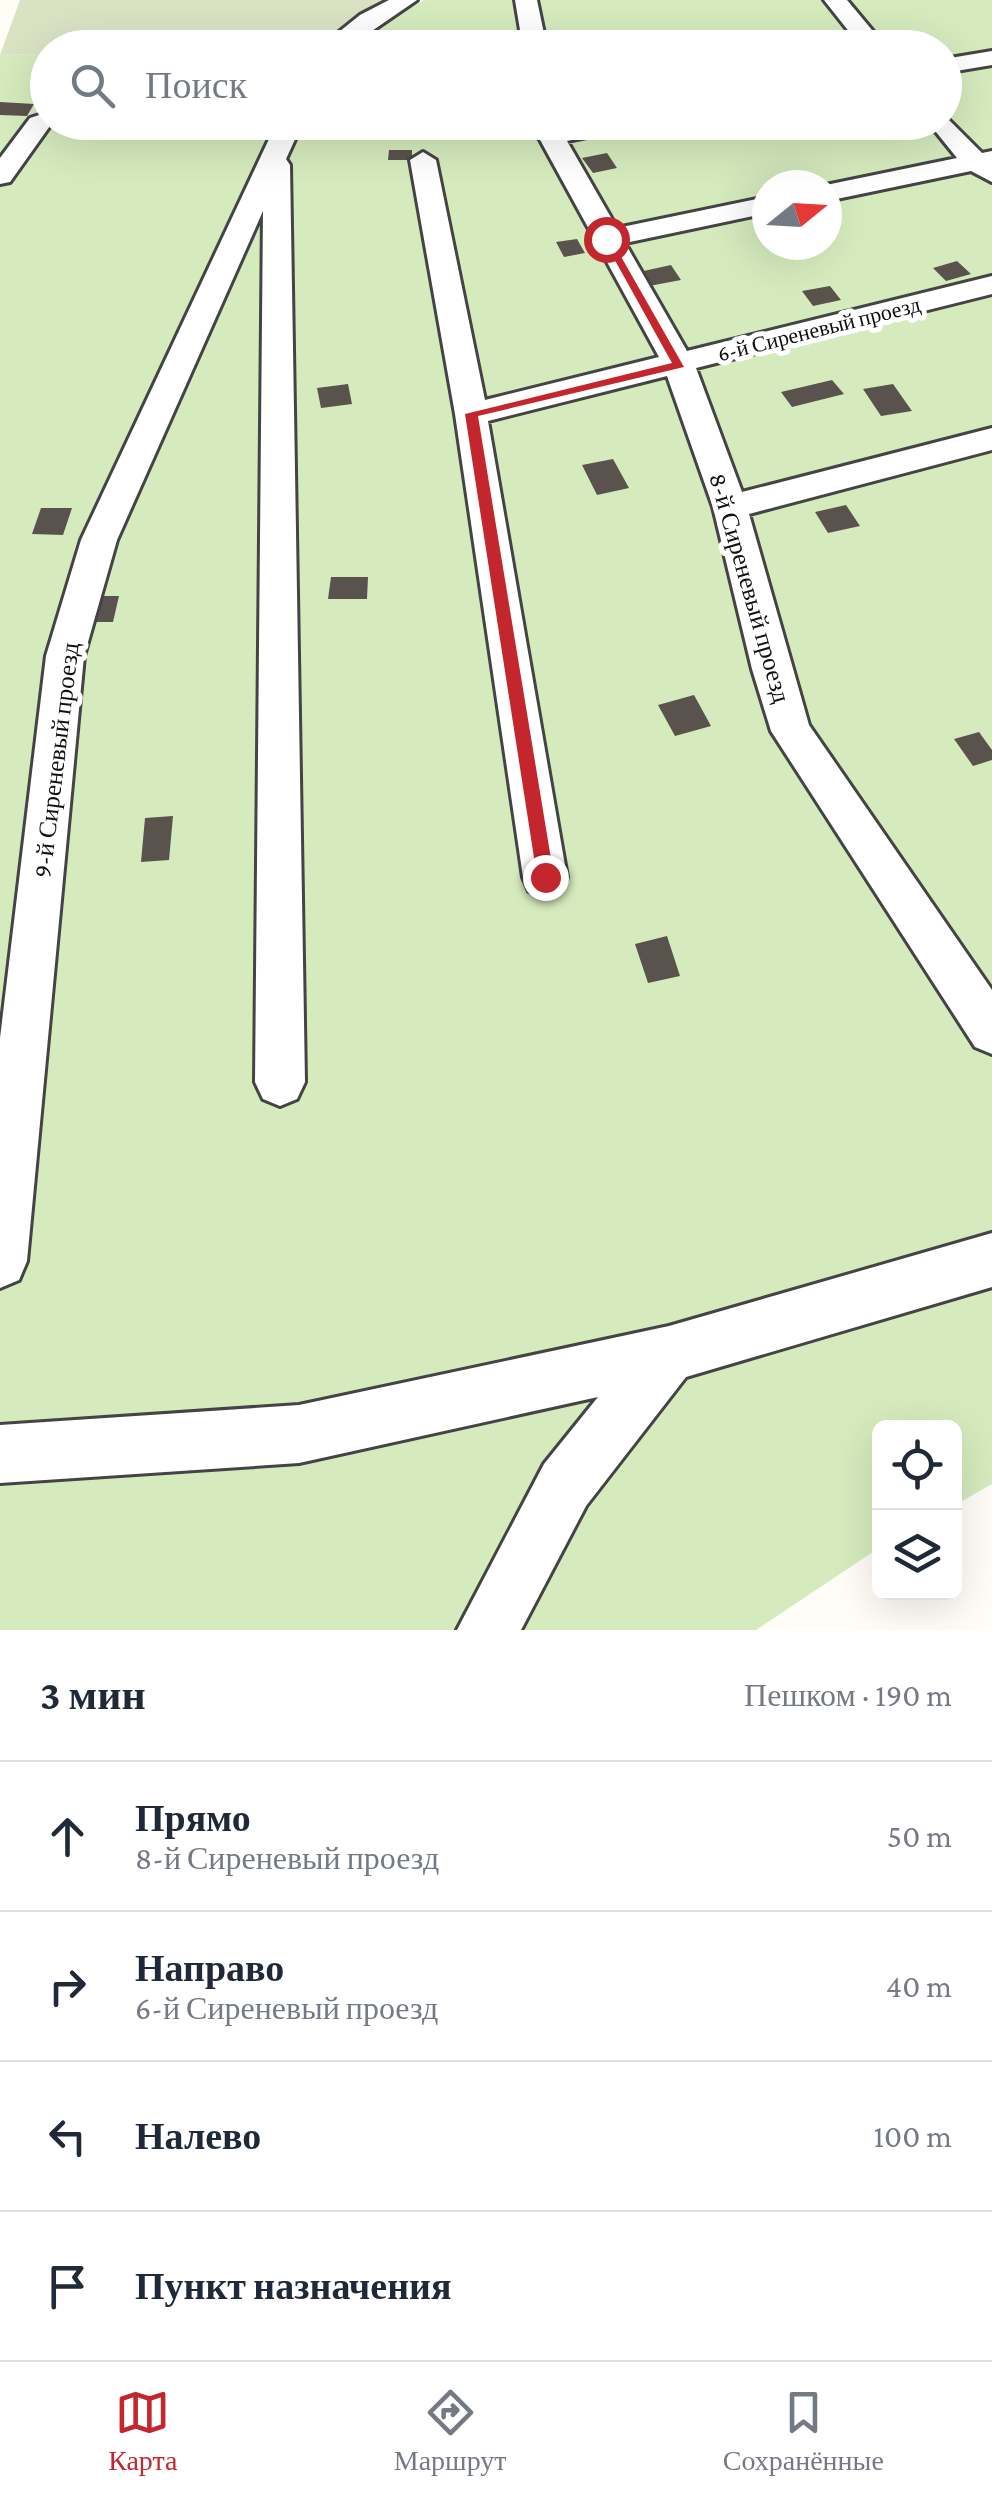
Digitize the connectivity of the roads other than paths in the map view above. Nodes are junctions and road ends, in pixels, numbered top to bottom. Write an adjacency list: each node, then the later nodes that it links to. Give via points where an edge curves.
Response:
1 (406, 0): 4 (street)
2 (526, 0): 5 (street)
3 (835, 0): 6 (street)
4 (355, 30)
5 (532, 30)
6 (860, 30)
7 (992, 58): 8 (street)
8 (962, 63)
9 (30, 136): 16 (street)
10 (282, 140): 29 (street, 9-й Сиреневый проезд, via 100,540 65,656)
11 (284, 140): 27 (street)
12 (556, 140): 19 (street, 8-й Сиреневый проезд)
13 (959, 140): 15 (street)
14 (423, 160): 22 (street)
15 (986, 165): 17 (street)
16 (0, 176)
17 (842, 190)
18 (752, 208): 19 (street)
19 (606, 239): 21 (street, 8-й Сиреневый проезд)
20 (992, 285): 21 (street, 6-й Сиреневый проезд)
21 (680, 365): 22 (street, 6-й Сиреневый проезд); 24 (street, 8-й Сиреневый проезд)
22 (471, 414): 25 (street)
23 (992, 439): 24 (street)
24 (730, 507): 26 (street, 8-й Сиреневый проезд, via 791,731)
25 (545, 877)
26 (992, 1031)
27 (280, 1082)
28 (992, 1260): 30 (street)
29 (0, 1261)
30 (669, 1354): 31 (street, via 299,1434); 32 (street, via 566,1485)
31 (0, 1454)
32 (488, 1630)

